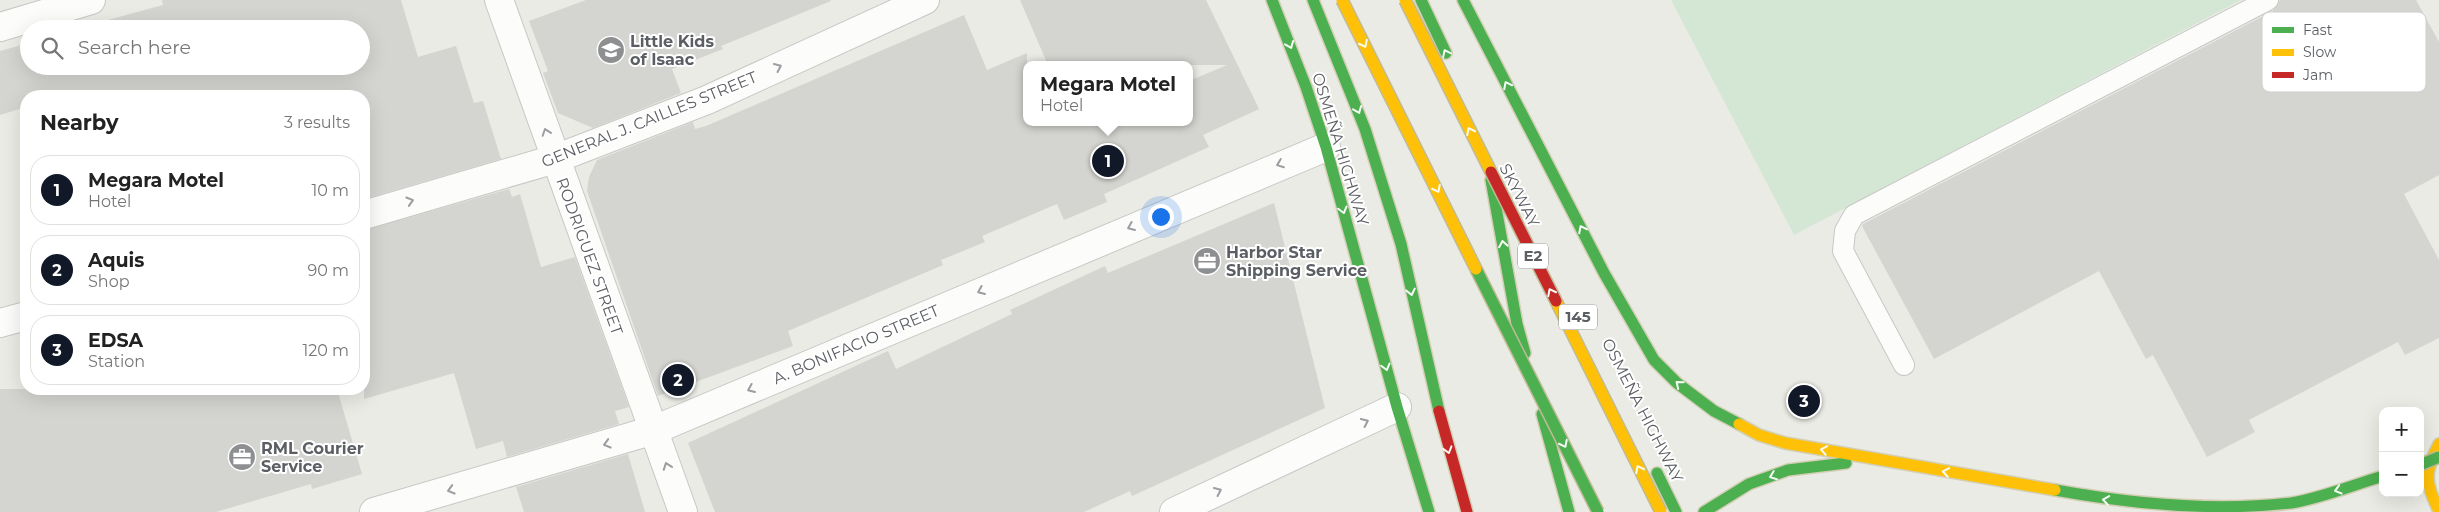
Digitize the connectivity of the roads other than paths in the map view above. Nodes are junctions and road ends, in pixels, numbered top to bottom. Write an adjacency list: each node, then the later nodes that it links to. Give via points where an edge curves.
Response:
1 (91, 0): 11 (street)
2 (499, 0): 18 (street, RODRIGUEZ STREET, one-way to 2)
3 (925, 0): 18 (street, GENERAL J. CAILLES STREET, one-way to 3, via 707,100)
4 (1272, 0): 17 (main road, OSMEÑA HIGHWAY, one-way to 17)
5 (1313, 0): 38 (main road, OSMEÑA HIGHWAY, one-way to 38, via 1365,129 1401,244 1445,438)
6 (1342, 0): 40 (main road, one-way to 40, bridge)
7 (1404, 0): 32 (main road, SKYWAY / E2, one-way to 7, bridge)
8 (1421, 0): 14 (main road, one-way to 8)
9 (1463, 0): 28 (main road, one-way to 9, via 1759,435 1714,411 1677,383 1654,360 1604,273)
10 (2268, 0): 23 (lane, via 1854,215 1844,231 1843,250)
11 (24, 20)
12 (20, 21): 13 (street)
13 (0, 27)
14 (1450, 60)
15 (1470, 103): 16 (main road)
16 (1482, 129): 20 (main road); 39 (main road, one-way to 16, via 1517,324)
17 (1326, 146): 24 (main road, OSMEÑA HIGHWAY, one-way to 24); 25 (street, A. BONIFACIO STREET, one-way to 25)
18 (555, 158): 19 (street, GENERAL J. CAILLES STREET, one-way to 18); 25 (street, RODRIGUEZ STREET)
19 (370, 213)
20 (1558, 278)
21 (20, 318): 22 (street)
22 (0, 323)
23 (1904, 365)
24 (1397, 408): 36 (street, one-way to 24); 37 (main road, OSMEÑA HIGHWAY)
25 (654, 430): 34 (street, A. BONIFACIO STREET, one-way to 34); 35 (street, RODRIGUEZ STREET, one-way to 25)
26 (2439, 444): 33 (main road, via 2428,464 2426,485)
27 (2439, 457): 30 (main road, bridge)
28 (1872, 459): 31 (main road, one-way to 28, via 2293,503 2252,509 2202,509 2144,506); 41 (main road, one-way to 41, via 1788,470 1749,484)
29 (1651, 462): 32 (main road, OSMEÑA HIGHWAY)
30 (2424, 463)
31 (2379, 477)
32 (1672, 510)
33 (2439, 511)
34 (374, 512)
35 (683, 512)
36 (1174, 512)
37 (1429, 512)
38 (1467, 512)
39 (1569, 512)
40 (1598, 512)
41 (1704, 512)

